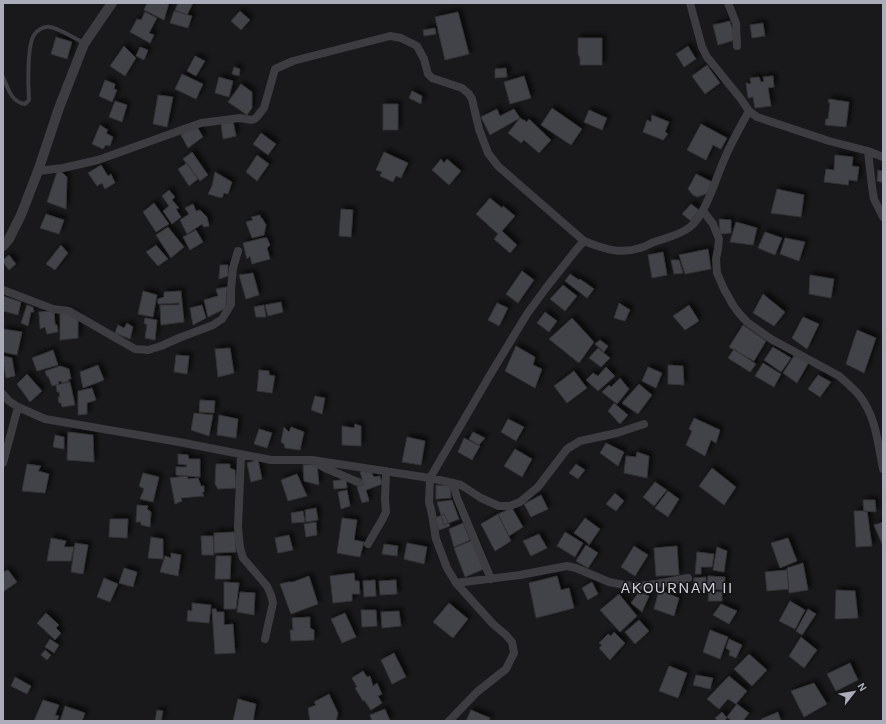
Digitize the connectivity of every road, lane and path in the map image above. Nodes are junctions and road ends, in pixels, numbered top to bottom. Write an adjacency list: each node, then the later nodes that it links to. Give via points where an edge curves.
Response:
1 (112, 3): 4 (street)
2 (690, 3): 7 (street, via 707,57)
3 (728, 3): 5 (street, via 736,23)
4 (84, 44): 6 (lane, via 52,27 40,29 34,35 30,46 29,100 25,104 19,103 12,96); 10 (street)
5 (737, 46)
6 (3, 77)
7 (749, 111): 8 (street, via 757,117 829,142); 11 (street, via 727,152)
8 (868, 151): 9 (street); 12 (street, via 874,199)
9 (883, 157)
10 (38, 171): 13 (street, via 98,160 201,123 240,118 252,120 264,108 275,68 309,56 390,36 417,46 432,78 462,88 469,94 488,153 498,166); 14 (street, via 9,239)
11 (703, 211): 13 (street, via 691,227 683,232 640,248 627,251 610,250); 23 (street, via 713,224 719,239 717,273 733,305 747,322 771,339 839,376 859,395 870,413)
12 (883, 217)
13 (584, 242): 25 (street, via 527,314)
14 (3, 246)
15 (238, 251): 16 (street, via 233,268 231,304 222,319 213,325 148,350 135,349 69,311 53,309)
16 (3, 290)
17 (3, 394): 18 (street)
18 (18, 407): 20 (street, via 46,420); 22 (street)
19 (644, 424): 27 (street, via 580,441 567,450 538,487 520,502 510,506 499,506)
20 (241, 455): 21 (street, via 271,460); 32 (street, via 238,527 240,548 243,558 267,586 273,602)
21 (312, 460): 24 (street); 26 (street)
22 (3, 463)
23 (883, 469)
24 (386, 471): 25 (street); 28 (street, via 386,512)
25 (430, 478): 27 (street); 31 (street, via 429,502 436,539)
26 (360, 483)
27 (453, 483): 30 (street)
28 (368, 544)
29 (688, 578): 30 (street, via 657,584 624,585 567,566)
30 (491, 579): 31 (street)
31 (456, 584): 33 (street, via 512,642 514,653 506,669 477,692)
32 (265, 639)
33 (449, 721)

